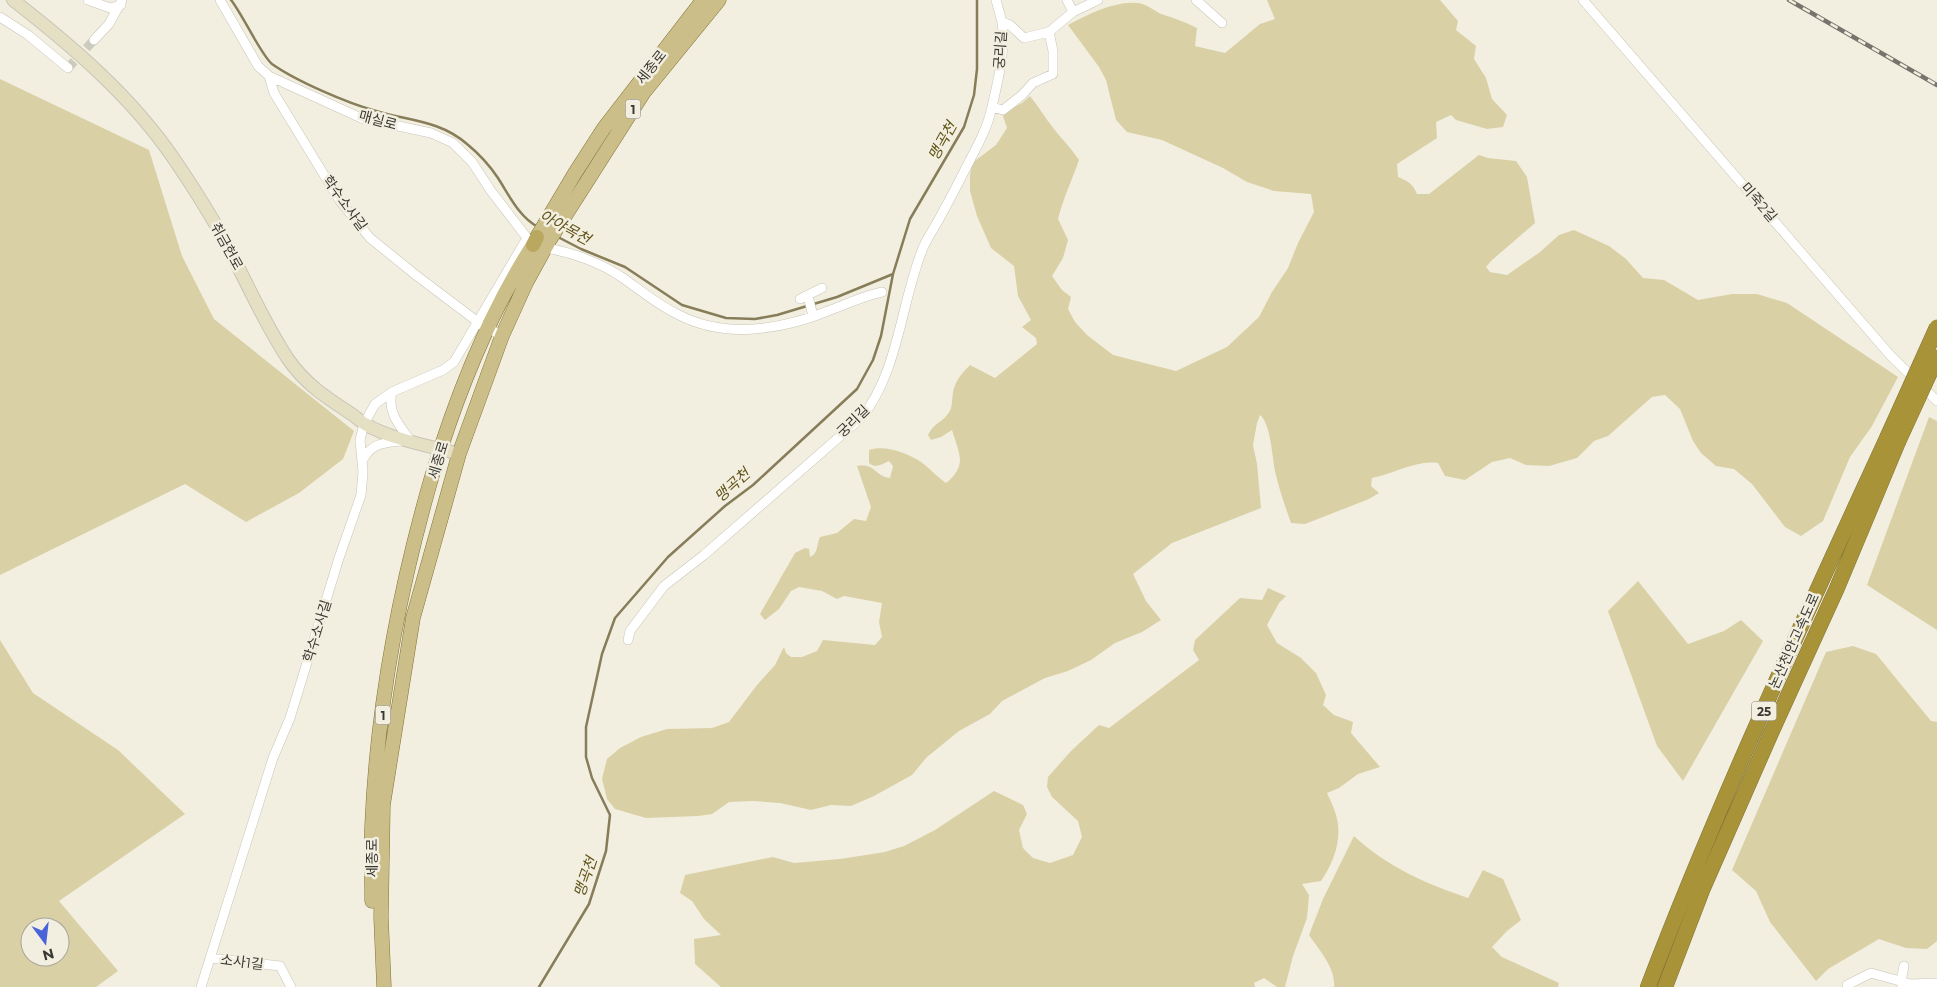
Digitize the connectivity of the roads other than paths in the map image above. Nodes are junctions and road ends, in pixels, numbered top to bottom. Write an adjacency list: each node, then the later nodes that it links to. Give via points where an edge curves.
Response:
1 (13, 0): 32 (main road, 취금헌로, via 59,35 143,118 200,198 288,359 323,396)
2 (88, 0): 11 (street, via 110,8)
3 (703, 0): 21 (main road, 세종로 / 1, via 604,128)
4 (718, 0): 21 (main road, 세종로 / 1, via 644,92)
5 (996, 0): 14 (street, 궁리길)
6 (1067, 0): 12 (street)
7 (1098, 0): 12 (street, 궁리길)
8 (1196, 0): 15 (street)
9 (1583, 0): 31 (street, 미죽2길, via 1890,355)
10 (222, 1): 19 (street, 매실로, via 258,66)
11 (121, 2): 17 (street, via 109,24)
12 (1073, 12): 16 (street, 궁리길)
13 (0, 17): 18 (street)
14 (1002, 22): 16 (street, 궁리길, via 1024,38); 20 (street, 궁리길, via 1004,33)
15 (1222, 23)
16 (1049, 32): 20 (street, via 1053,74 1034,83 1002,110)
17 (94, 40)
18 (68, 68)
19 (269, 76): 22 (street, 매실로, via 361,118 431,133 453,144 472,162 491,192); 26 (street, 학수소사길, via 274,93 351,216 370,238)
20 (992, 107): 38 (street, 궁리길, via 981,139 924,247 896,342 870,407 765,502 664,586 630,631)
21 (552, 224): 22 (main road, 세종로 / 1)
22 (538, 242): 25 (street, via 608,268 676,314 699,323 755,329); 26 (main road, 세종로 / 1); 28 (main road, 세종로 / 1, via 526,283)
23 (822, 288): 25 (street, via 804,298)
24 (882, 292): 25 (street)
25 (813, 316)
26 (483, 325): 28 (street, 학수소사길); 30 (street, 학수소사길, via 454,362); 35 (main road, 세종로 / 1)
27 (1937, 327): 34 (highway, 논산천안고속도로 / 25, bridge)
28 (502, 336): 36 (main road, 세종로 / 1)
29 (1937, 356): 34 (highway, 논산천안고속도로 / 25, bridge)
30 (392, 392): 32 (street, 학수소사길, via 375,404); 33 (street, via 391,408 395,420)
31 (1937, 401)
32 (364, 424): 33 (main road, 취금헌로); 37 (street, 학수소사길, via 360,440)
33 (410, 440): 35 (main road, 취금헌로); 37 (street, via 376,445 368,450)
34 (1893, 440): 47 (highway, 논산천안고속도로 / 25, via 1779,674); 48 (highway, 논산천안고속도로 / 25, via 1837,588 1707,879)
35 (440, 449): 36 (main road, 취금헌로); 45 (main road, 세종로 / 1, via 405,579 387,675 372,826)
36 (459, 454): 46 (main road, 세종로 / 1, via 413,618 383,805 381,917)
37 (362, 461): 39 (street, 학수소사길, via 364,472 360,495)
38 (628, 640)
39 (210, 958): 43 (street, 학수소사길); 44 (street, 소사1길, via 280,966)
40 (1904, 966): 42 (street)
41 (1937, 983): 42 (street)
42 (1902, 984): 49 (street, via 1871,974 1847,984)
43 (201, 987)
44 (291, 987)
45 (376, 987)
46 (384, 987)
47 (1648, 987)
48 (1665, 987)
49 (1849, 987)

